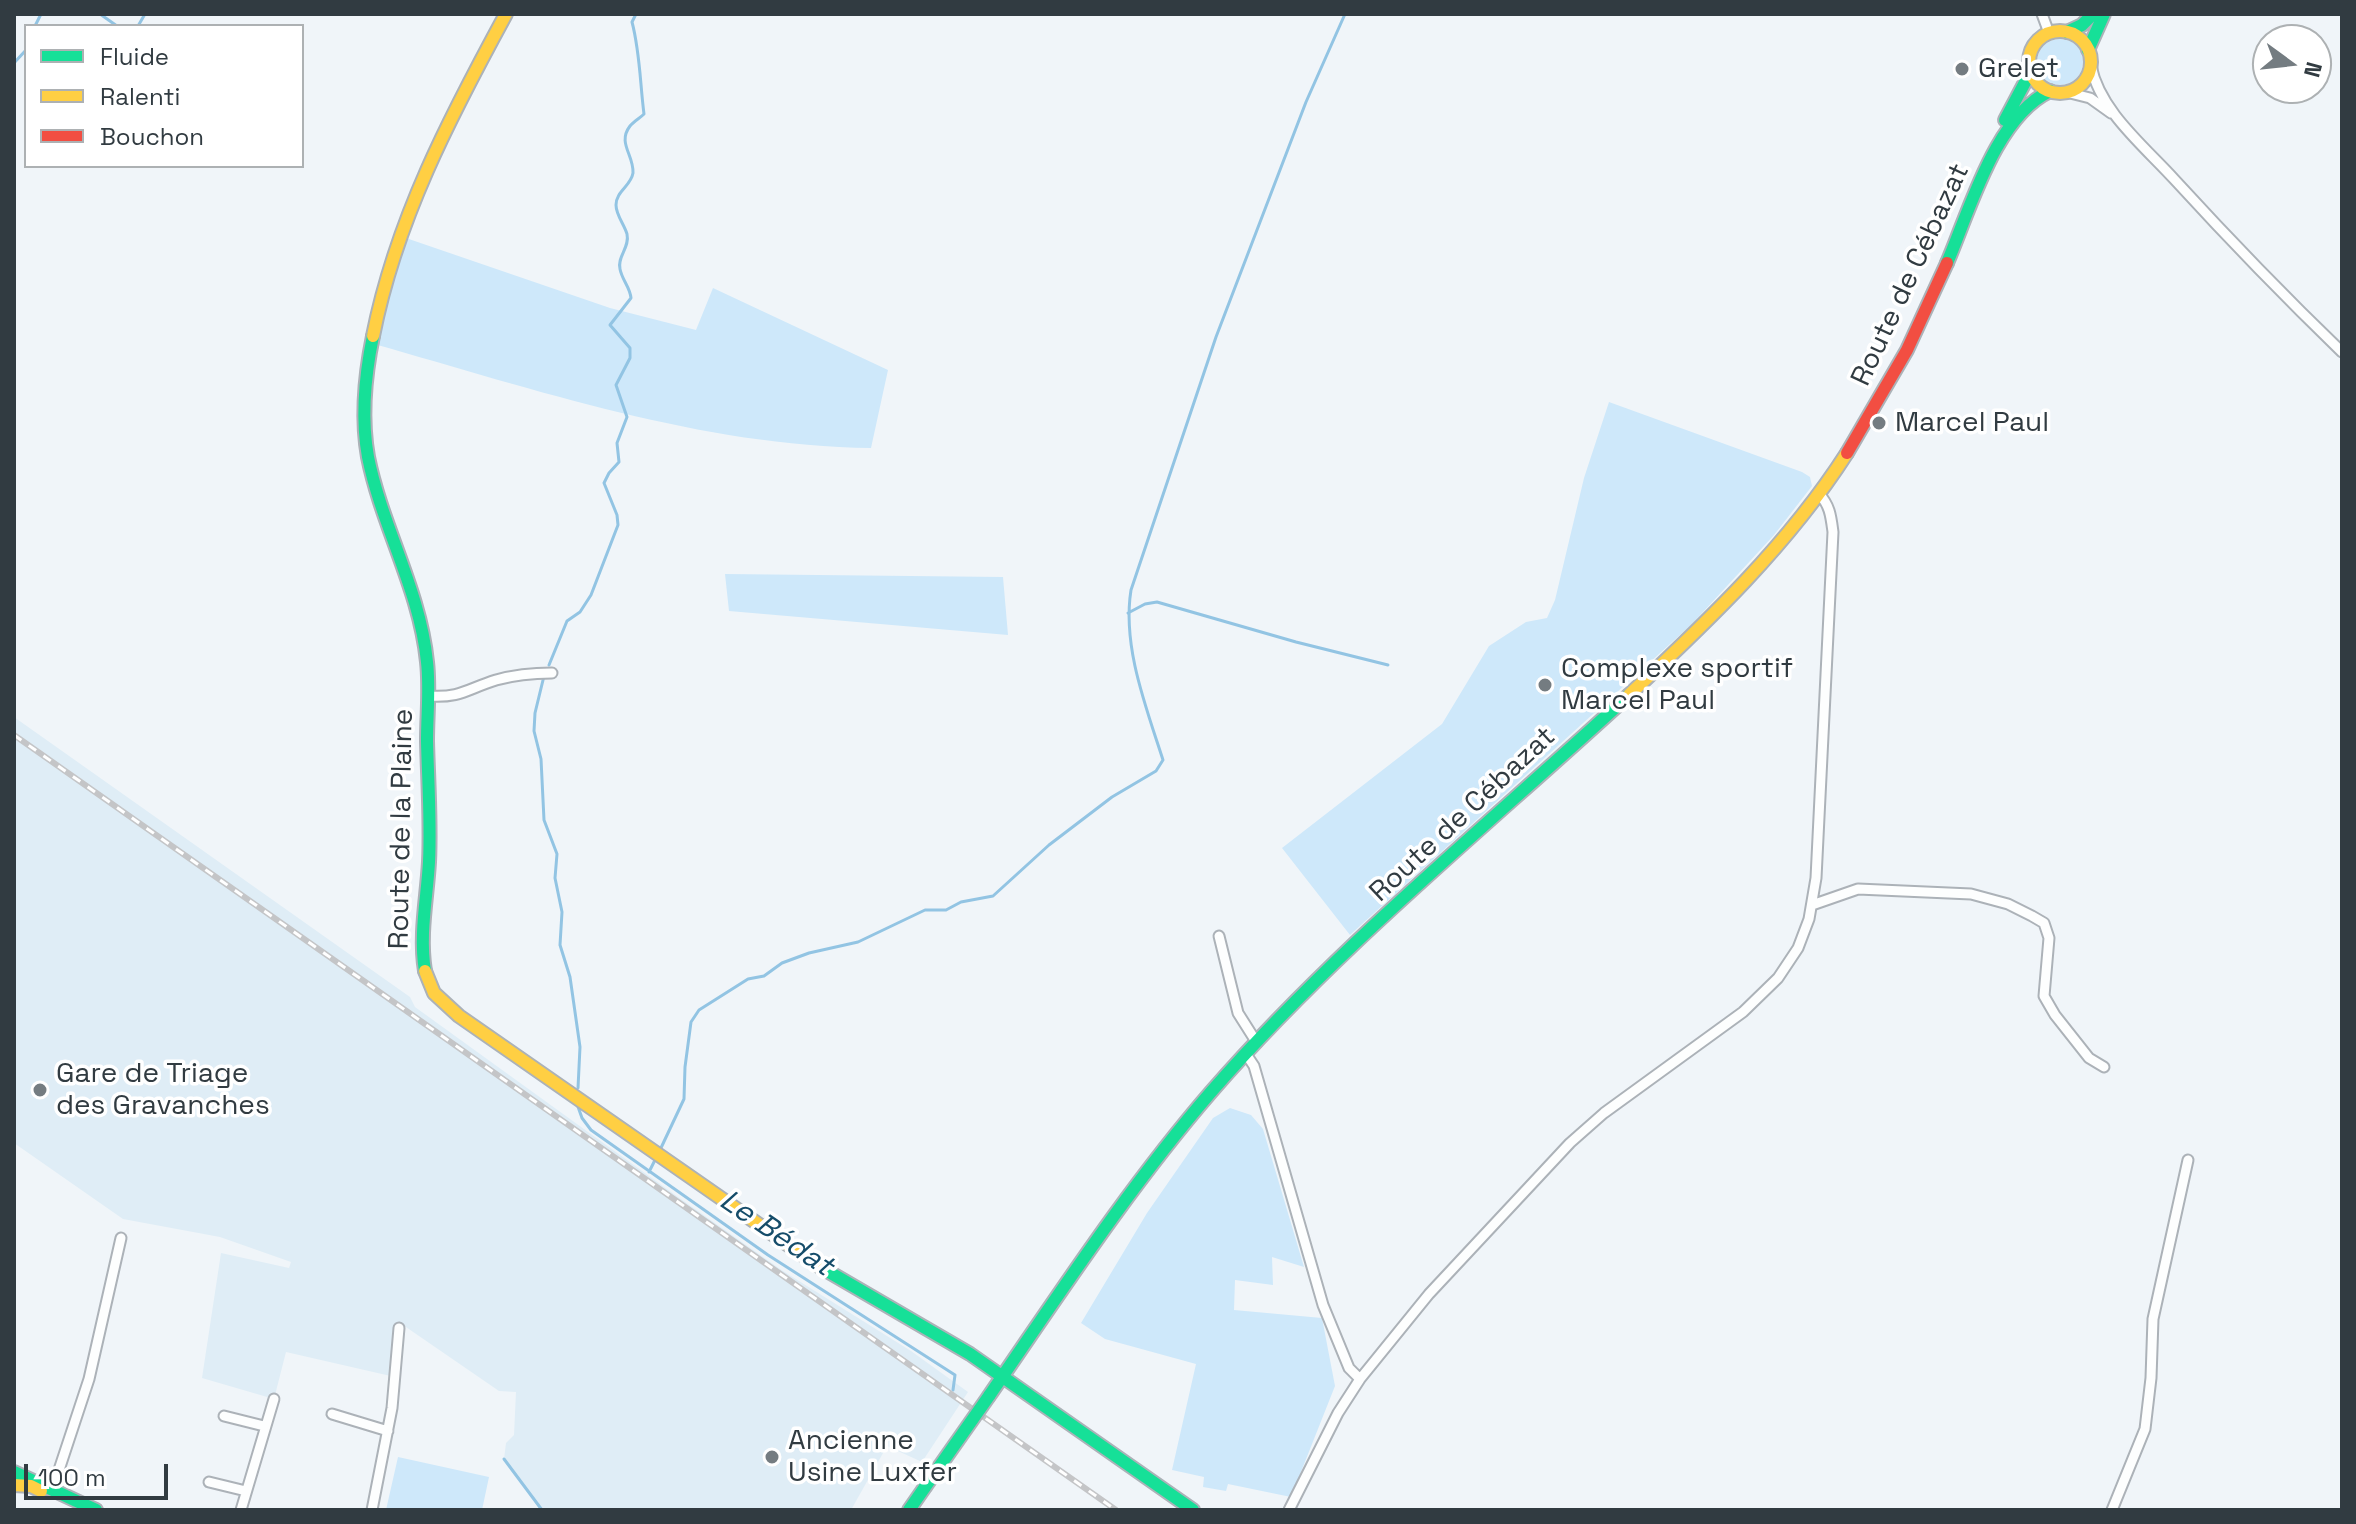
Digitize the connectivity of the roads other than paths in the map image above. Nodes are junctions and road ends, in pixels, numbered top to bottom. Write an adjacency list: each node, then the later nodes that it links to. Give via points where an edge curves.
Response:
1 (506, 14): 17 (main road, Route de la Plaine, via 423,174 398,238 369,351 366,443 421,628)
2 (2042, 14): 6 (street)
3 (2093, 14): 5 (main road)
4 (2104, 14): 7 (main road)
5 (2067, 32): 6 (main road); 7 (main road)
6 (2049, 33): 9 (main road, via 2033,48)
7 (2088, 50): 8 (main road)
8 (2091, 66): 11 (main road, via 2082,83); 12 (street, via 2097,87)
9 (2031, 71): 10 (main road); 13 (main road, Route de Cébazat)
10 (2050, 91): 11 (main road); 13 (main road, Route de Cébazat, via 2027,103)
11 (2066, 92): 12 (street, via 2090,98)
12 (2117, 117): 14 (street)
13 (1995, 150): 15 (main road, Route de Cébazat, via 1913,342)
14 (2342, 352)
15 (1819, 494): 18 (street, via 1831,514 1833,532); 20 (main road, Route de Cébazat, via 1705,624)
16 (552, 673): 17 (street, via 503,678 460,696)
17 (429, 696): 26 (main road, Route de la Plaine, via 430,855 424,960 429,987 439,1000 818,1265)
18 (1812, 905): 22 (street, via 1858,889 1914,891 1971,894 2032,916 2044,923 2049,938 2044,996 2089,1058); 27 (street, via 1798,948 1767,990 1570,1143 1429,1294)
19 (1219, 936): 20 (street, via 1238,1013)
20 (1257, 1043): 21 (main road, Route de Cébazat)
21 (1246, 1054): 26 (main road, Route de Cébazat, via 1150,1168); 27 (street, via 1254,1066 1323,1305 1349,1368)
22 (2104, 1067)
23 (2188, 1160): 45 (street, via 2153,1319 2145,1429)
24 (121, 1238): 36 (street, via 89,1379)
25 (399, 1328): 32 (street)
26 (1003, 1376): 42 (main road, Route de Cébazat, bridge); 43 (main road, Route de la Plaine)
27 (1360, 1379): 44 (street)
28 (274, 1399): 31 (street)
29 (332, 1414): 32 (street)
30 (224, 1416): 31 (street)
31 (264, 1426): 37 (street)
32 (388, 1431): 41 (street)
33 (14, 1472): 36 (main road)
34 (209, 1482): 37 (street)
35 (14, 1485): 38 (main road, via 31,1486)
36 (53, 1488): 39 (main road)
37 (246, 1491): 40 (street)
38 (79, 1510)
39 (96, 1510)
40 (241, 1510)
41 (372, 1510)
42 (909, 1510)
43 (1193, 1510)
44 (1289, 1510)
45 (2112, 1510)

